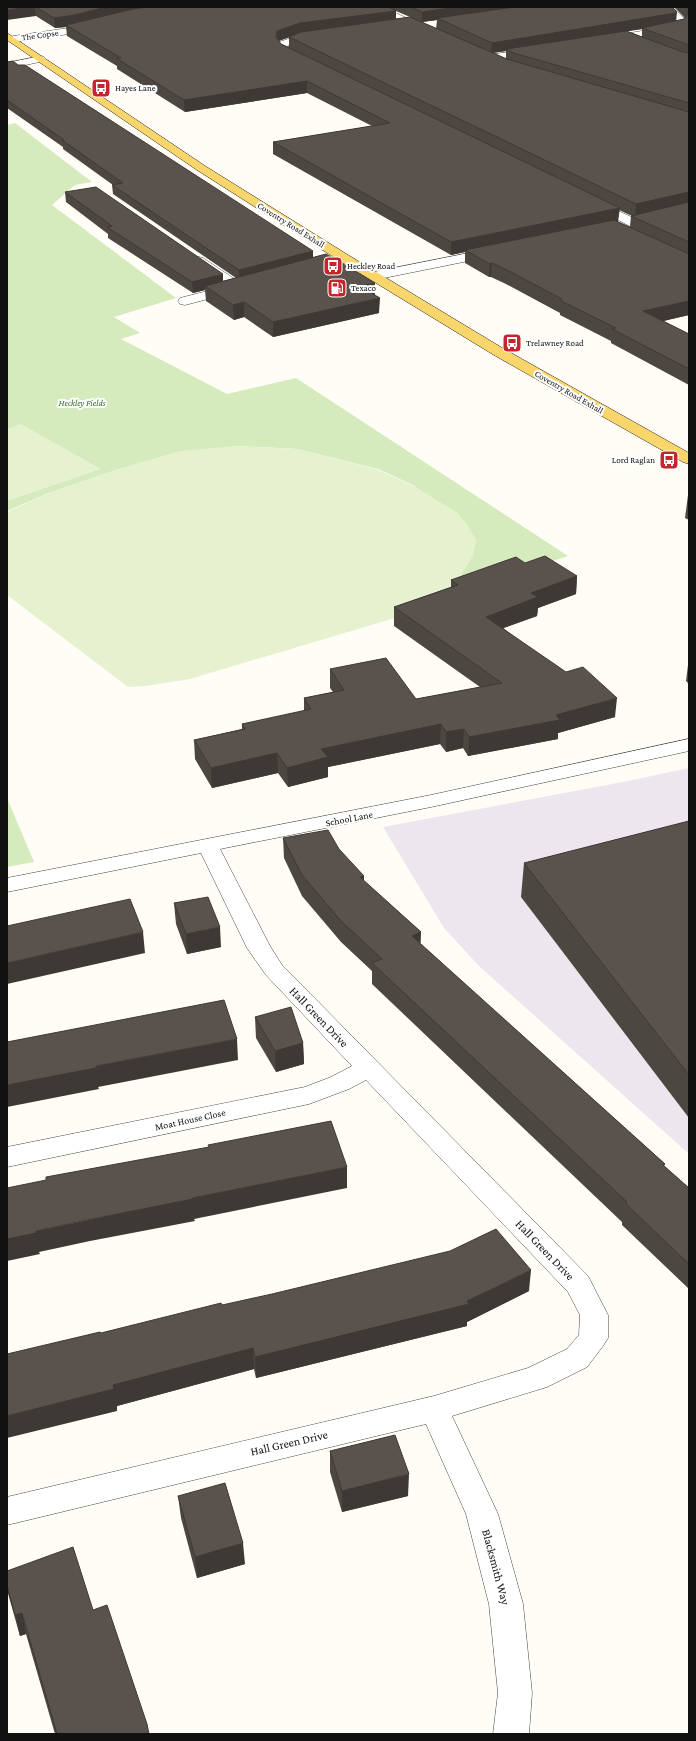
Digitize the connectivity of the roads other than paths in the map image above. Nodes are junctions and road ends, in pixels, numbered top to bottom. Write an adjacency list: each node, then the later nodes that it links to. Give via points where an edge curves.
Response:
1 (376, 7): 5 (street)
2 (667, 7): 9 (street, via 683,22 679,27)
3 (106, 21): 8 (street, The Copse, via 76,30)
4 (395, 25): 5 (street)
5 (415, 25): 6 (street)
6 (434, 29)
7 (332, 33): 14 (street, via 282,44 286,50)
8 (10, 37): 13 (main road, Coventry Road Exhall)
9 (626, 37): 10 (street); 11 (street)
10 (596, 42)
11 (641, 43)
12 (542, 50): 16 (street, via 486,57)
13 (41, 59): 15 (street); 23 (main road, Coventry Road Exhall, via 201,168)
14 (314, 65)
15 (7, 66)
16 (510, 67)
17 (585, 199): 19 (street)
18 (648, 220): 19 (street)
19 (634, 223): 20 (street)
20 (614, 228)
21 (506, 250): 25 (street)
22 (192, 256): 27 (street)
23 (344, 258): 24 (street); 25 (main road, Coventry Road Exhall)
24 (329, 262)
25 (374, 276): 29 (main road, Coventry Road Exhall, via 493,348)
26 (252, 283): 27 (street)
27 (237, 287): 28 (street)
28 (185, 301)
29 (689, 459)
30 (689, 745): 31 (street, School Lane)
31 (208, 846): 32 (street, School Lane); 33 (street, Hall Green Drive, via 259,948 274,970)
32 (7, 885)
33 (368, 1068): 34 (street, Moat House Close, via 309,1095); 35 (street, Hall Green Drive, via 578,1284 594,1315 593,1338 577,1358 536,1378)
34 (7, 1157)
35 (434, 1409): 36 (street, Hall Green Drive); 37 (street, Blacksmith Way, via 482,1514 506,1604 515,1693)
36 (7, 1511)
37 (511, 1734)

